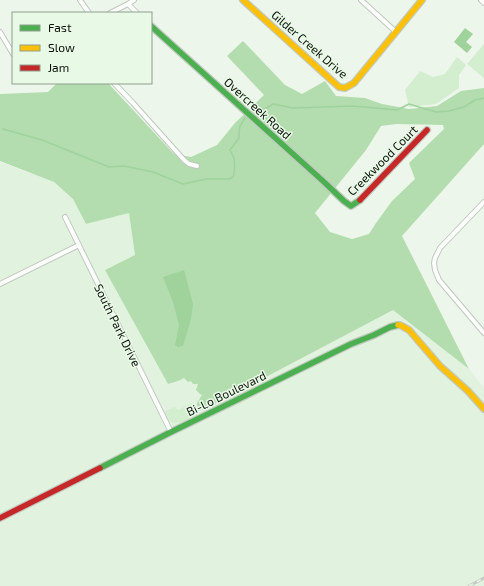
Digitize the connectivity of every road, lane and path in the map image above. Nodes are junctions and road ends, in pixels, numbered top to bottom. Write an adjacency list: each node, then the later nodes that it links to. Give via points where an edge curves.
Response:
1 (80, 0): 9 (street)
2 (134, 0): 8 (street)
3 (243, 0): 14 (street, Gilder Creek Drive, via 339,87 345,88 354,83)
4 (361, 0): 14 (street)
5 (422, 0): 14 (street)
6 (480, 0): 7 (street)
7 (484, 3)
8 (128, 4): 10 (street); 11 (street)
9 (88, 12)
10 (112, 12)
11 (137, 12)
12 (152, 27): 20 (street, Overcreek Road)
13 (0, 32): 15 (street)
14 (396, 32)
15 (12, 52)
16 (115, 84): 18 (street, via 184,160)
17 (428, 130): 20 (street, Creekwood Court, via 359,201)
18 (197, 166)
19 (484, 202): 24 (street, via 440,248 434,263 439,280)
20 (351, 206)
21 (65, 217): 22 (street, South Park Drive)
22 (79, 245): 23 (street); 26 (street, South Park Drive)
23 (0, 284)
24 (484, 334)
25 (484, 409): 26 (street, Bi-Lo Boulevard, via 440,366 409,330 394,325)
26 (171, 432): 27 (street, Bi-Lo Boulevard)
27 (0, 518)

